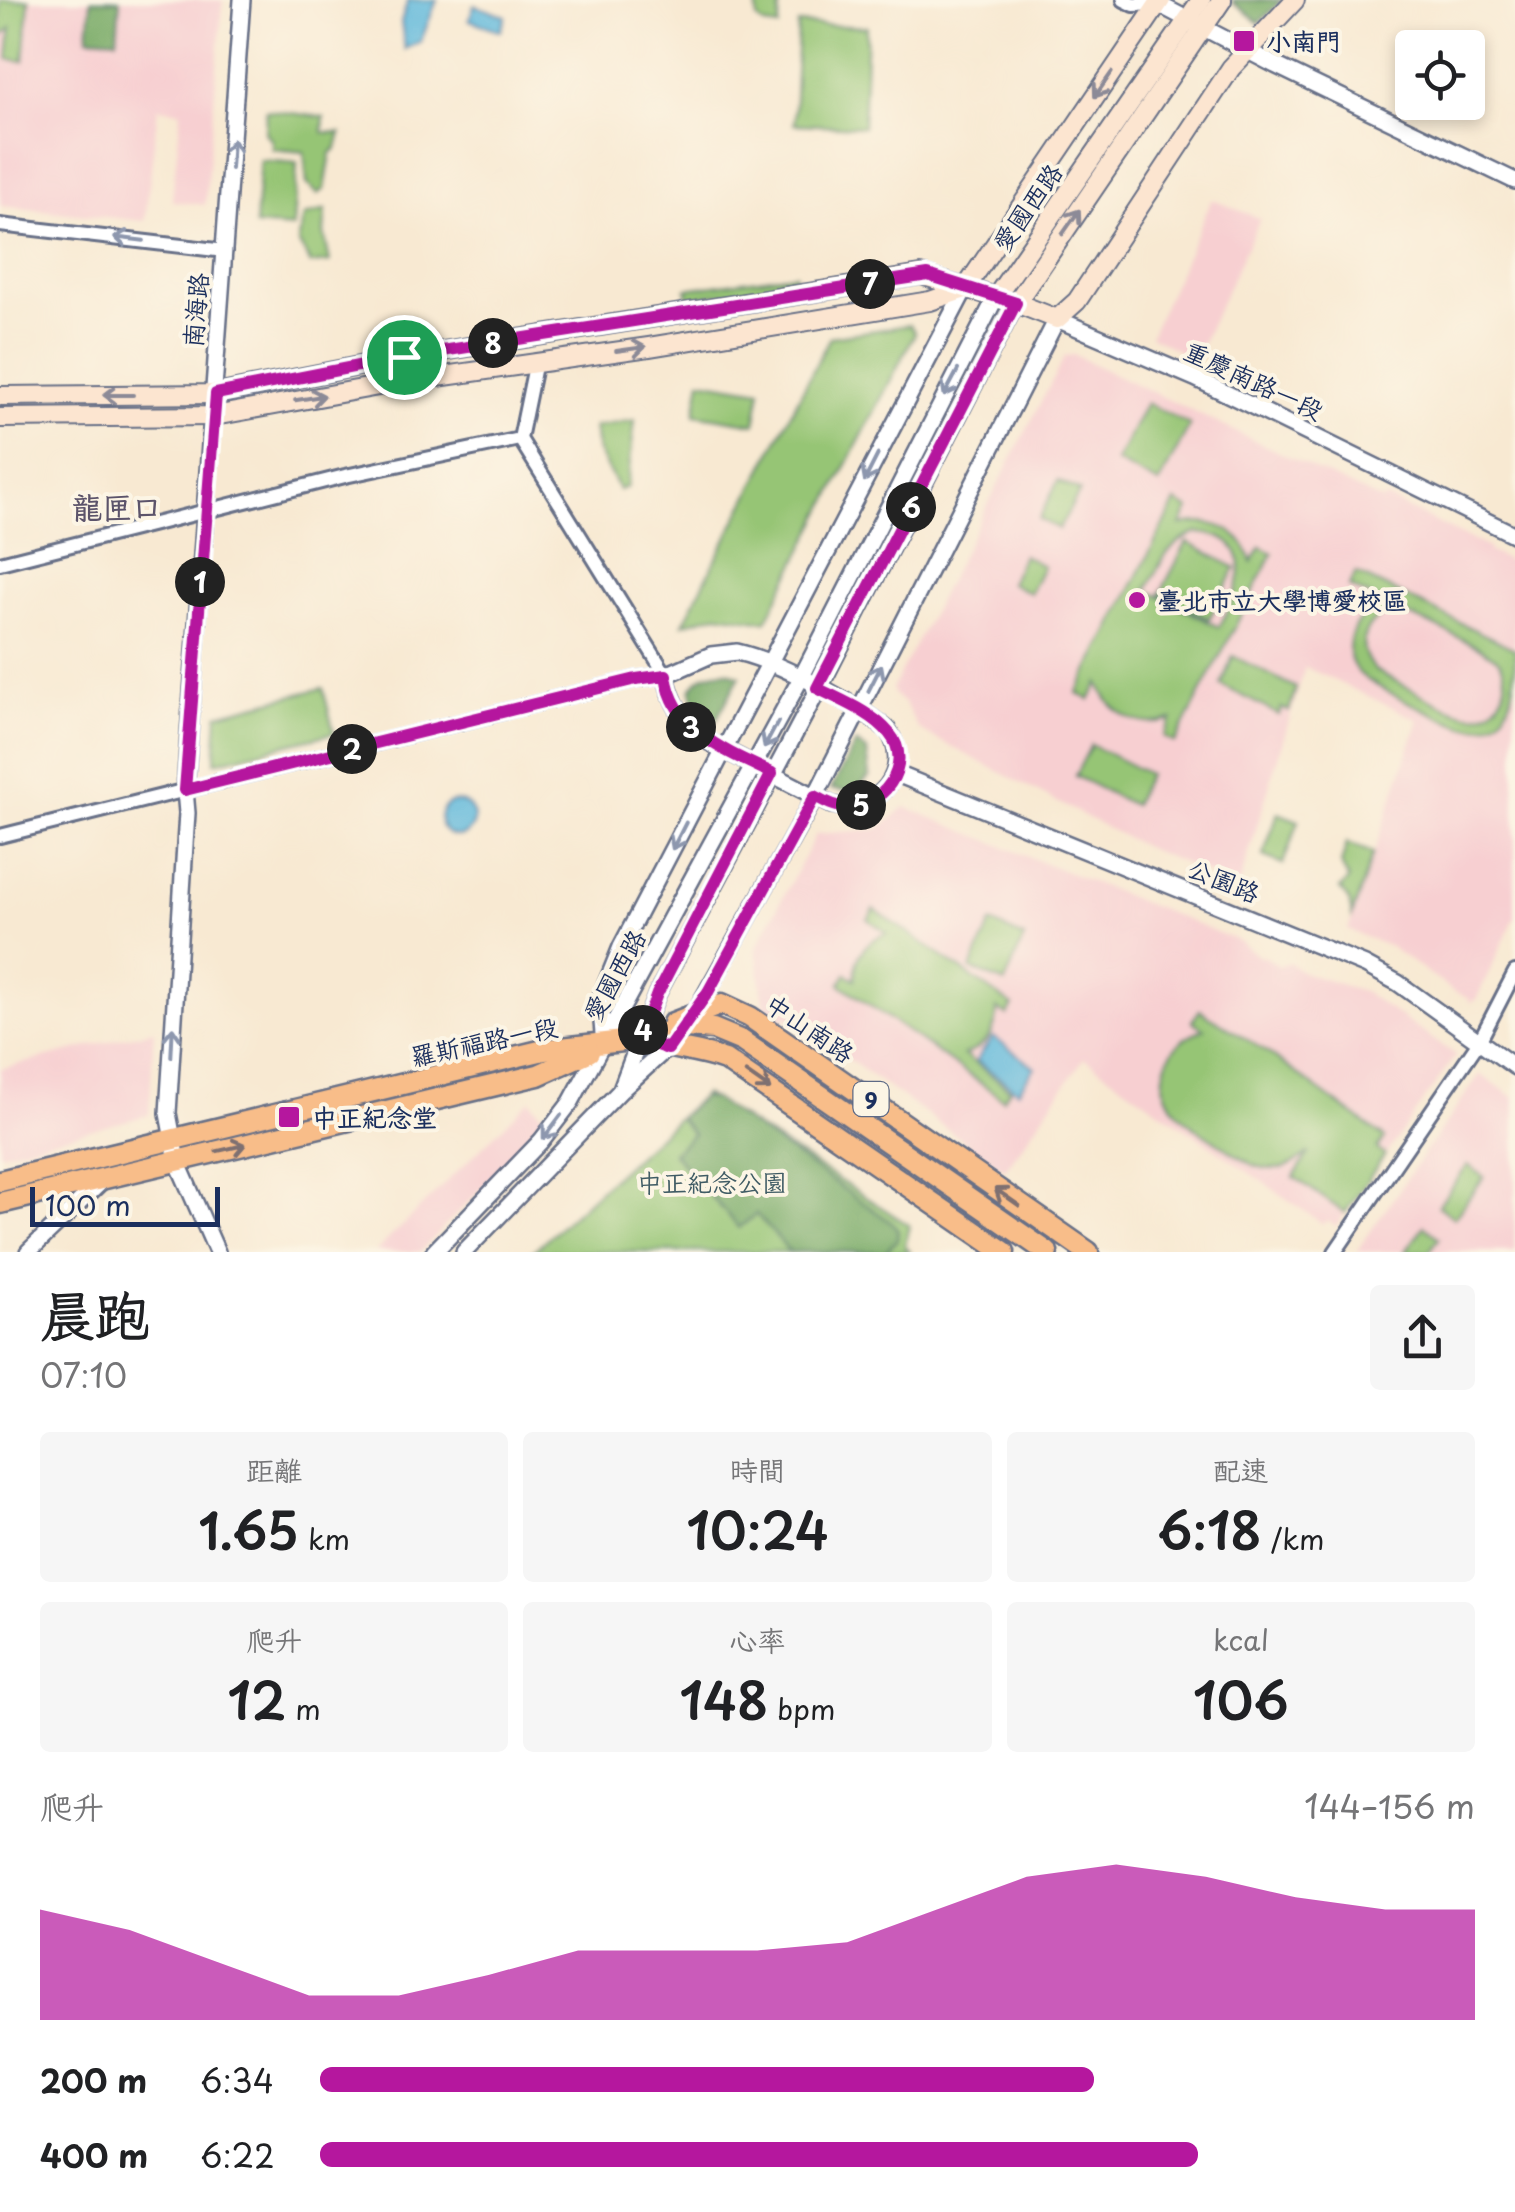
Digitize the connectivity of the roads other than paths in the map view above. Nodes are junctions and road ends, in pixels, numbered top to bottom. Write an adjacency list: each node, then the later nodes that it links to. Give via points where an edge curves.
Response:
1 (242, 0): 11 (street, 南海路, one-way to 1)
2 (1124, 0): 6 (street)
3 (1200, 0): 7 (main road, 愛國西路)
4 (1222, 0): 7 (main road, 愛國西路)
5 (1294, 0): 8 (main road)
6 (1158, 1): 7 (street); 12 (main road, 愛國西路, one-way to 12)
7 (1195, 23): 8 (street); 13 (main road, 愛國西路); 14 (main road, 愛國西路, one-way to 7)
8 (1248, 50): 9 (street); 15 (main road, via 1078,301)
9 (1515, 181)
10 (0, 226): 11 (street, one-way to 10)
11 (225, 252): 17 (street, 南海路)
12 (965, 288): 13 (main road, 重慶南路一段); 16 (main road, one-way to 12, via 930,301); 17 (main road, 重慶南路一段, via 921,276 404,357); 25 (street, 愛國西路, one-way to 25)
13 (996, 296): 14 (main road, 重慶南路一段); 27 (street, 愛國西路, one-way to 27)
14 (1016, 303): 15 (main road, 重慶南路一段); 28 (street, 愛國西路)
15 (1057, 319): 23 (street, 重慶南路一段, via 1195,378); 29 (street, one-way to 15)
16 (536, 362): 19 (main road, one-way to 16); 21 (street)
17 (216, 394): 18 (main road, 重慶南路一段, one-way to 18); 19 (street, 南海路)
18 (0, 396)
19 (214, 416): 20 (main road); 22 (street, 南海路)
20 (0, 418)
21 (520, 439): 22 (street); 26 (street)
22 (206, 512): 24 (street); 34 (street, 南海路)
23 (1515, 534)
24 (0, 563)
25 (770, 664): 26 (street, via 721,653); 27 (street); 30 (street, 愛國西路)
26 (666, 675): 30 (street, via 684,719); 34 (street)
27 (801, 678): 28 (street); 31 (street, 愛國西路, one-way to 31)
28 (817, 688): 29 (street); 32 (street, 愛國西路)
29 (858, 710): 33 (street, via 894,739); 35 (street)
30 (724, 750): 31 (street); 41 (street, 愛國西路, one-way to 41, via 600,999)
31 (755, 766): 32 (street); 41 (street, 愛國西路)
32 (772, 773): 35 (street); 39 (street, 愛國西路)
33 (896, 774): 35 (street, via 862,805 845,808); 40 (street, 公園路, via 1366,965)
34 (185, 790): 36 (street); 45 (street, 南海路, one-way to 34)
35 (815, 796): 38 (street)
36 (0, 836)
37 (1515, 972): 40 (street)
38 (691, 1020): 39 (main road, 中山南路 / 9); 42 (street); 55 (main road, 中山南路 / 9, via 742,1041); 56 (main road, 中山南路 / 9, one-way to 38, via 750,1017 722,1004)
39 (640, 1039): 41 (main road, 中山南路 / 9); 42 (main road, 中山南路 / 9); 44 (street, 愛國西路)
40 (1480, 1040): 43 (street, 公園路); 57 (street)
41 (604, 1044): 45 (main road, 羅斯福路一段 / 9, via 544,1050); 46 (main road, 羅斯福路一段 / 9, one-way to 41, via 538,1075); 52 (street, one-way to 52, via 541,1141)
42 (668, 1049): 44 (street); 54 (main road, 中山南路 / 9, one-way to 54, via 705,1052 742,1070)
43 (1515, 1066)
44 (620, 1091): 53 (street)
45 (172, 1140): 46 (street, 南海路); 48 (main road, 羅斯福路一段 / 9)
46 (178, 1161): 47 (main road, 羅斯福路一段 / 9); 51 (street, 南海路)
47 (105, 1178): 49 (main road, 羅斯福路一段 / 9); 50 (street)
48 (0, 1181)
49 (0, 1203)
50 (28, 1252)
51 (217, 1252)
52 (434, 1252)
53 (464, 1252)
54 (1004, 1252)
55 (1046, 1252)
56 (1088, 1252)
57 (1335, 1252)

